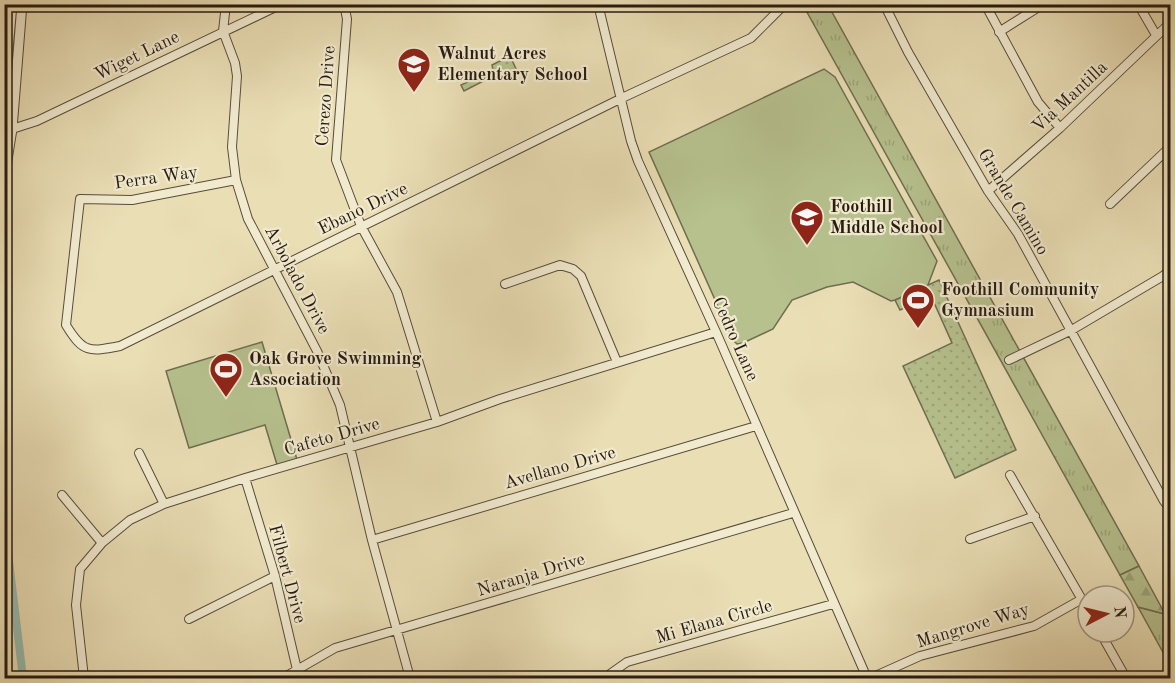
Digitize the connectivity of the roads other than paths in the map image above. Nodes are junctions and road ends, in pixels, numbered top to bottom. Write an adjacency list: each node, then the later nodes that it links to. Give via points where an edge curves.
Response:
1 (12, 4): 16 (street)
2 (22, 4): 19 (street)
3 (226, 4): 13 (street)
4 (282, 4): 13 (street, Wiget Lane)
5 (344, 4): 26 (street, Cerezo Drive, via 347,19 336,160)
6 (598, 4): 17 (street, Cedro Lane)
7 (785, 4): 17 (street, Ebano Drive, via 751,38)
8 (884, 4): 23 (street, Grande Camino)
9 (985, 4): 14 (street)
10 (1138, 4): 15 (street)
11 (1037, 8): 14 (street)
12 (1170, 23): 15 (street, Via Mantilla)
13 (223, 31): 19 (street, Wiget Lane, via 36,121); 22 (street, Arbolado Drive, via 237,76 232,147)
14 (999, 32): 18 (street, via 1038,102)
15 (1156, 35): 18 (street, Via Mantilla)
16 (4, 94)
17 (622, 98): 26 (street, Ebano Drive); 31 (street, Cedro Lane, via 638,161)
18 (1060, 128): 23 (street, Via Mantilla)
19 (8, 129): 21 (street)
20 (1170, 147): 25 (street)
21 (4, 179)
22 (236, 180): 24 (street, Perra Way, via 132,200); 27 (street, Arbolado Drive, via 248,219)
23 (988, 191): 30 (street, Grande Camino, via 1018,234)
24 (80, 199): 27 (street, Ebano Drive, via 66,325 76,342 93,351 120,346)
25 (1110, 204)
26 (361, 226): 27 (street, Ebano Drive); 34 (street, Cerezo Drive, via 397,292)
27 (273, 269): 36 (street, Arbolado Drive, via 332,383)
28 (1170, 270): 30 (street)
29 (505, 284): 33 (street, via 561,265 573,269 581,276)
30 (1070, 331): 32 (street); 42 (street, Grande Camino)
31 (716, 332): 33 (street, Cafeto Drive); 35 (street, Cedro Lane)
32 (1009, 360)
33 (617, 362): 34 (street, Cafeto Drive)
34 (437, 422): 36 (street, Cafeto Drive)
35 (756, 426): 43 (street, Cedro Lane); 46 (street, Avellano Drive)
36 (349, 447): 39 (street, Cafeto Drive); 46 (street, Arbolado Drive)
37 (139, 453): 41 (street)
38 (1010, 475): 44 (street)
39 (244, 478): 41 (street, Cafeto Drive); 48 (street, Filbert Drive)
40 (63, 495): 47 (street)
41 (164, 504): 47 (street, Cafeto Drive, via 130,520)
42 (1170, 509)
43 (793, 513): 51 (street, Cedro Lane); 53 (street, Naranja Drive)
44 (1035, 516): 45 (street); 49 (street)
45 (970, 539)
46 (372, 540): 53 (street, Arbolado Drive)
47 (102, 543): 58 (street, Cafeto Drive, via 80,569 76,605)
48 (275, 576): 52 (street); 55 (street, Filbert Drive)
49 (1076, 588)
50 (1076, 602): 64 (street, Mangrove Way, via 1034,626 920,656)
51 (833, 604): 62 (street, Mi Elana Circle, via 627,662); 63 (street, Cedro Lane)
52 (189, 619)
53 (398, 631): 55 (street, Naranja Drive, via 335,648); 61 (street, Arbolado Drive)
54 (1107, 644): 65 (street)
55 (296, 669): 59 (street, Naranja Drive); 60 (street, Filbert Drive)
56 (4, 674): 57 (street)
57 (5, 678)
58 (84, 678)
59 (283, 678)
60 (299, 678)
61 (410, 678)
62 (609, 678)
63 (867, 678)
64 (871, 678)
65 (1126, 678)

